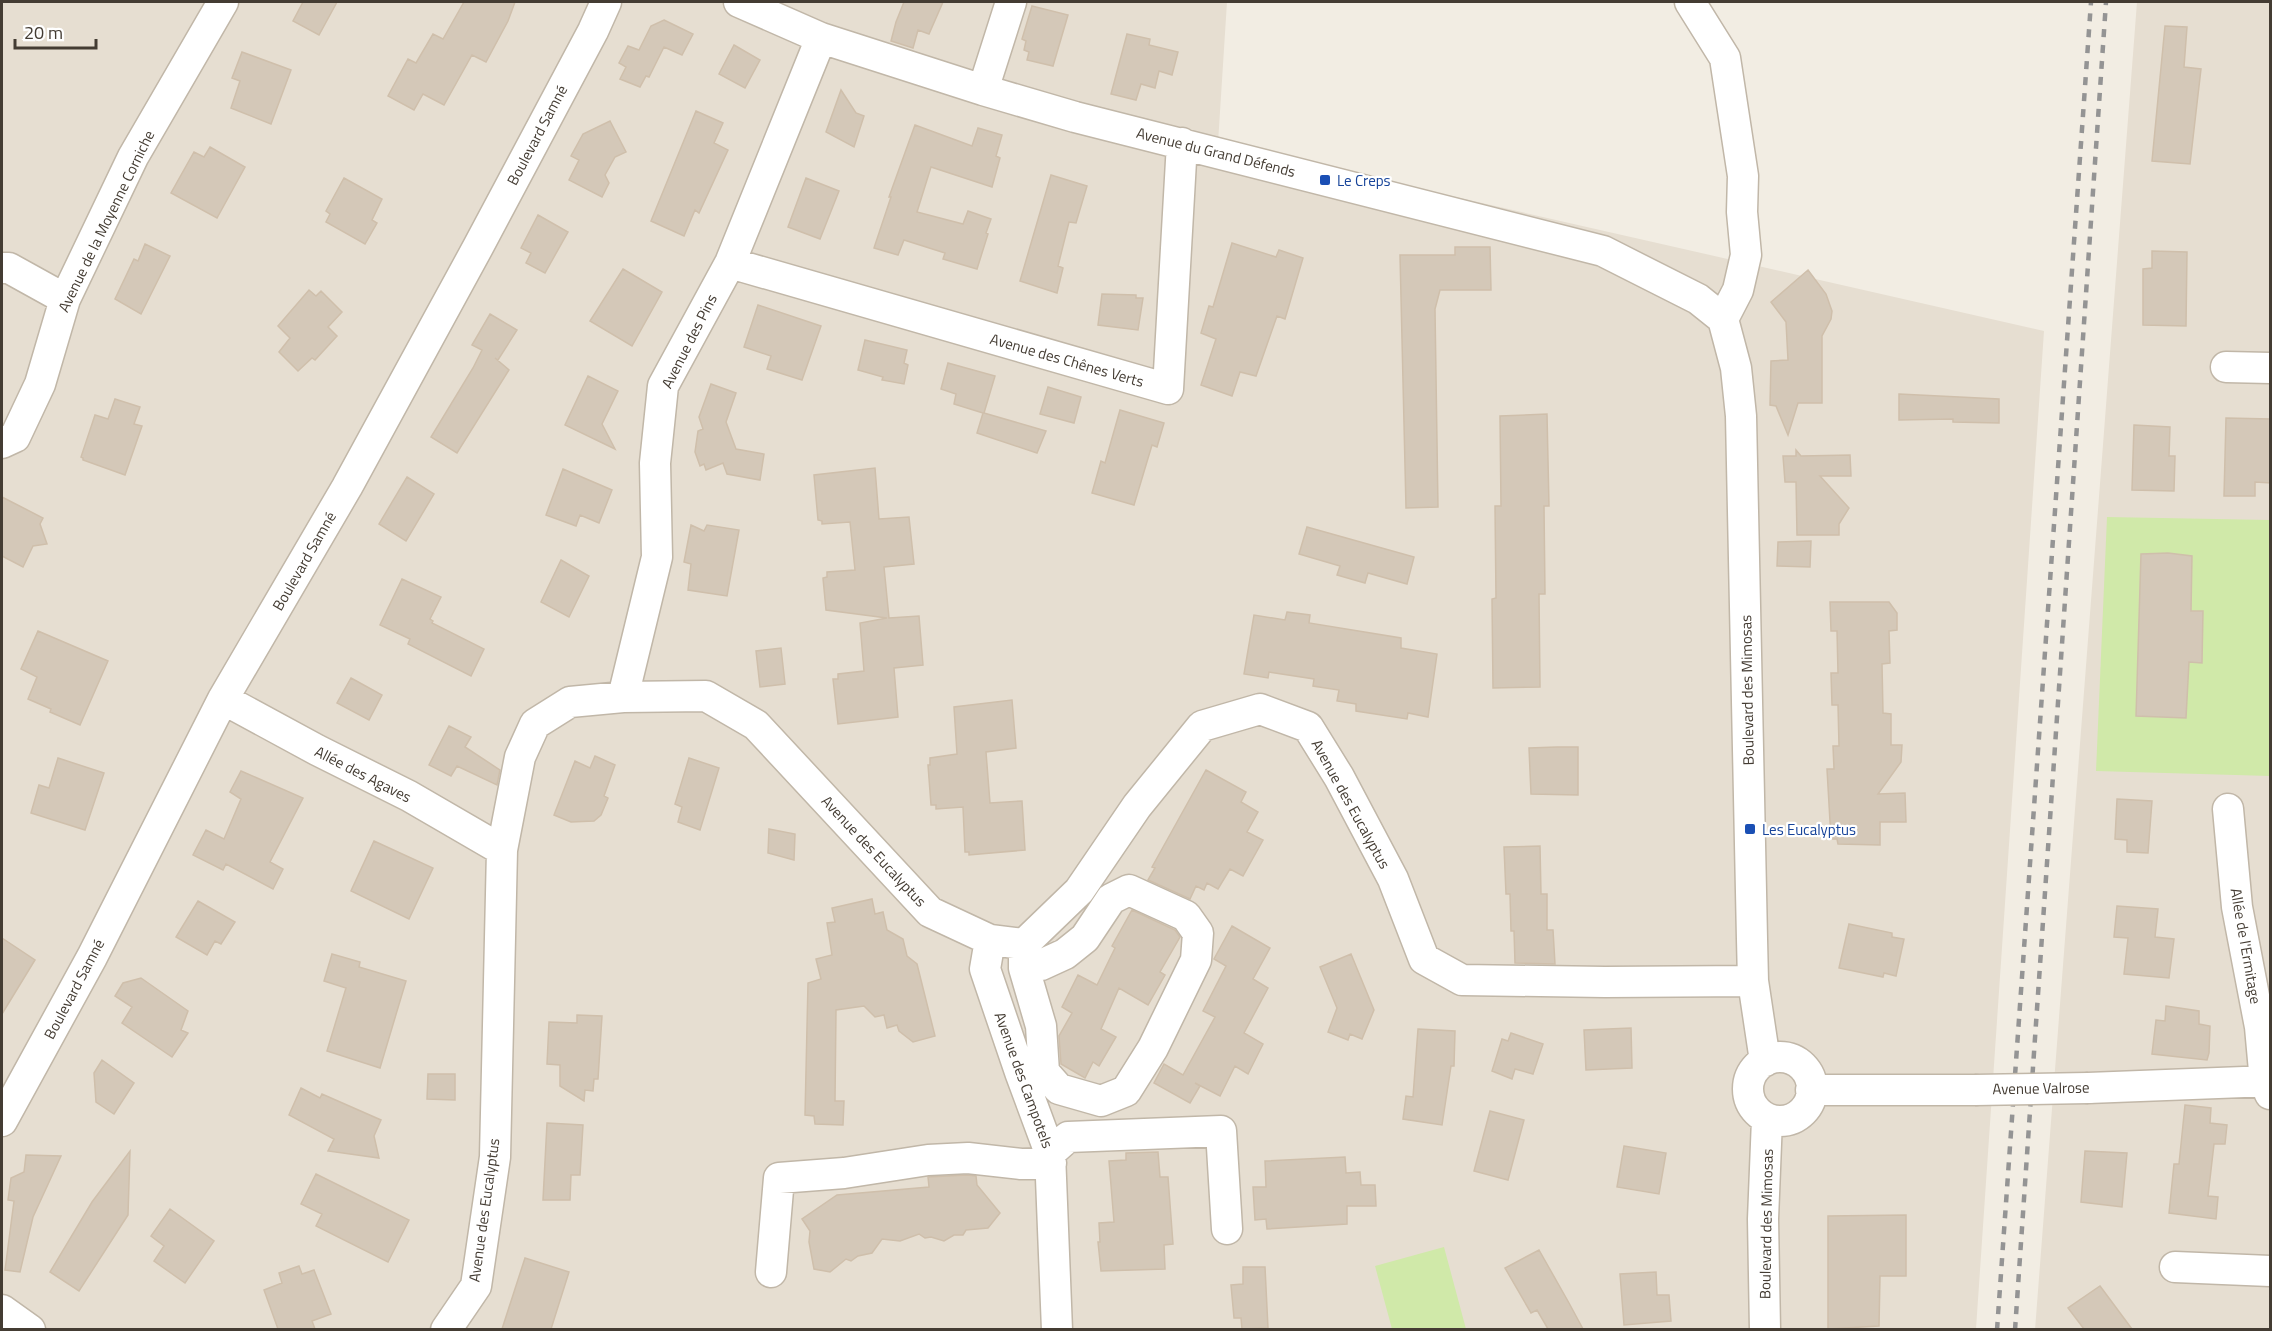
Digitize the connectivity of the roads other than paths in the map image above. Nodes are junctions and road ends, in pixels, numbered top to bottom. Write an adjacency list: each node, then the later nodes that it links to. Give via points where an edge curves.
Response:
1 (223, 2): 11 (street, Avenue de la Moyenne Corniche, via 133,157)
2 (606, 2): 17 (street, Boulevard Samné, via 352,477)
3 (739, 2): 6 (street, Avenue du Grand Défends)
4 (1011, 2): 7 (street)
5 (1690, 2): 12 (street, via 1725,58 1743,176 1746,255 1738,290)
6 (821, 38): 7 (street, Avenue du Grand Défends); 9 (street, Avenue des Pins)
7 (983, 90): 8 (street, Avenue du Grand Défends)
8 (1182, 142): 9 (street, Avenue des Chênes Verts, via 1168,389); 12 (street, Avenue du Grand Défends, via 1603,251 1698,298)
9 (730, 263): 16 (street, Avenue des Pins, via 663,386 655,463 657,557)
10 (2, 268): 11 (street, via 9,268)
11 (65, 299): 15 (street, Avenue de la Moyenne Corniche, via 40,384 15,437)
12 (1723, 319): 22 (street, Boulevard des Mimosas, via 1736,368 1741,416)
13 (2226, 367): 14 (street)
14 (2271, 368)
15 (2, 443)
16 (623, 697): 19 (street, Avenue des Eucalyptus, via 570,702 536,724 520,757); 20 (street, Avenue des Eucalyptus, via 706,696 756,725 930,912)
17 (224, 699): 19 (street, Allée des Agaves, via 409,796); 27 (street, Boulevard Samné, via 92,957)
18 (2228, 809): 24 (street, Allée de l'Ermitage, via 2237,907)
19 (502, 850): 35 (street, Avenue des Eucalyptus, via 495,1157 476,1286)
20 (990, 940): 21 (street, Avenue des Eucalyptus); 28 (street, Avenue des Campotels, via 985,969)
21 (1024, 956): 21 (street, via 1041,1026 1044,1072 1059,1089 1101,1101 1126,1091 1153,1048 1196,960 1198,933 1186,916 1129,890 1111,899 1084,938 1065,954 1041,965); 22 (street, Avenue des Eucalyptus, via 1079,891 1137,806 1202,726 1260,709 1308,726 1393,879 1424,959 1462,980)
22 (1753, 981): 23 (street, Boulevard des Mimosas)
23 (1765, 1061): 25 (street, via 1783,1057 1792,1060 1807,1072); 26 (street, via 1757,1067 1748,1086 1752,1105)
24 (2269, 1085): 25 (street, Avenue Valrose, bridge)
25 (1811, 1090): 26 (street, via 1810,1100 1797,1116 1788,1120)
26 (1767, 1119): 37 (street, Boulevard des Mimosas, via 1763,1219)
27 (2, 1121)
28 (1051, 1158): 29 (street, via 1068,1137 1221,1131); 32 (street, via 1021,1164 968,1158 928,1160 779,1178); 36 (street, Avenue des Campotels)
29 (1227, 1228)
30 (2175, 1267): 31 (street)
31 (2271, 1271)
32 (771, 1272)
33 (2, 1310): 34 (street)
34 (30, 1329)
35 (446, 1329)
36 (1057, 1329)
37 (1765, 1329)

